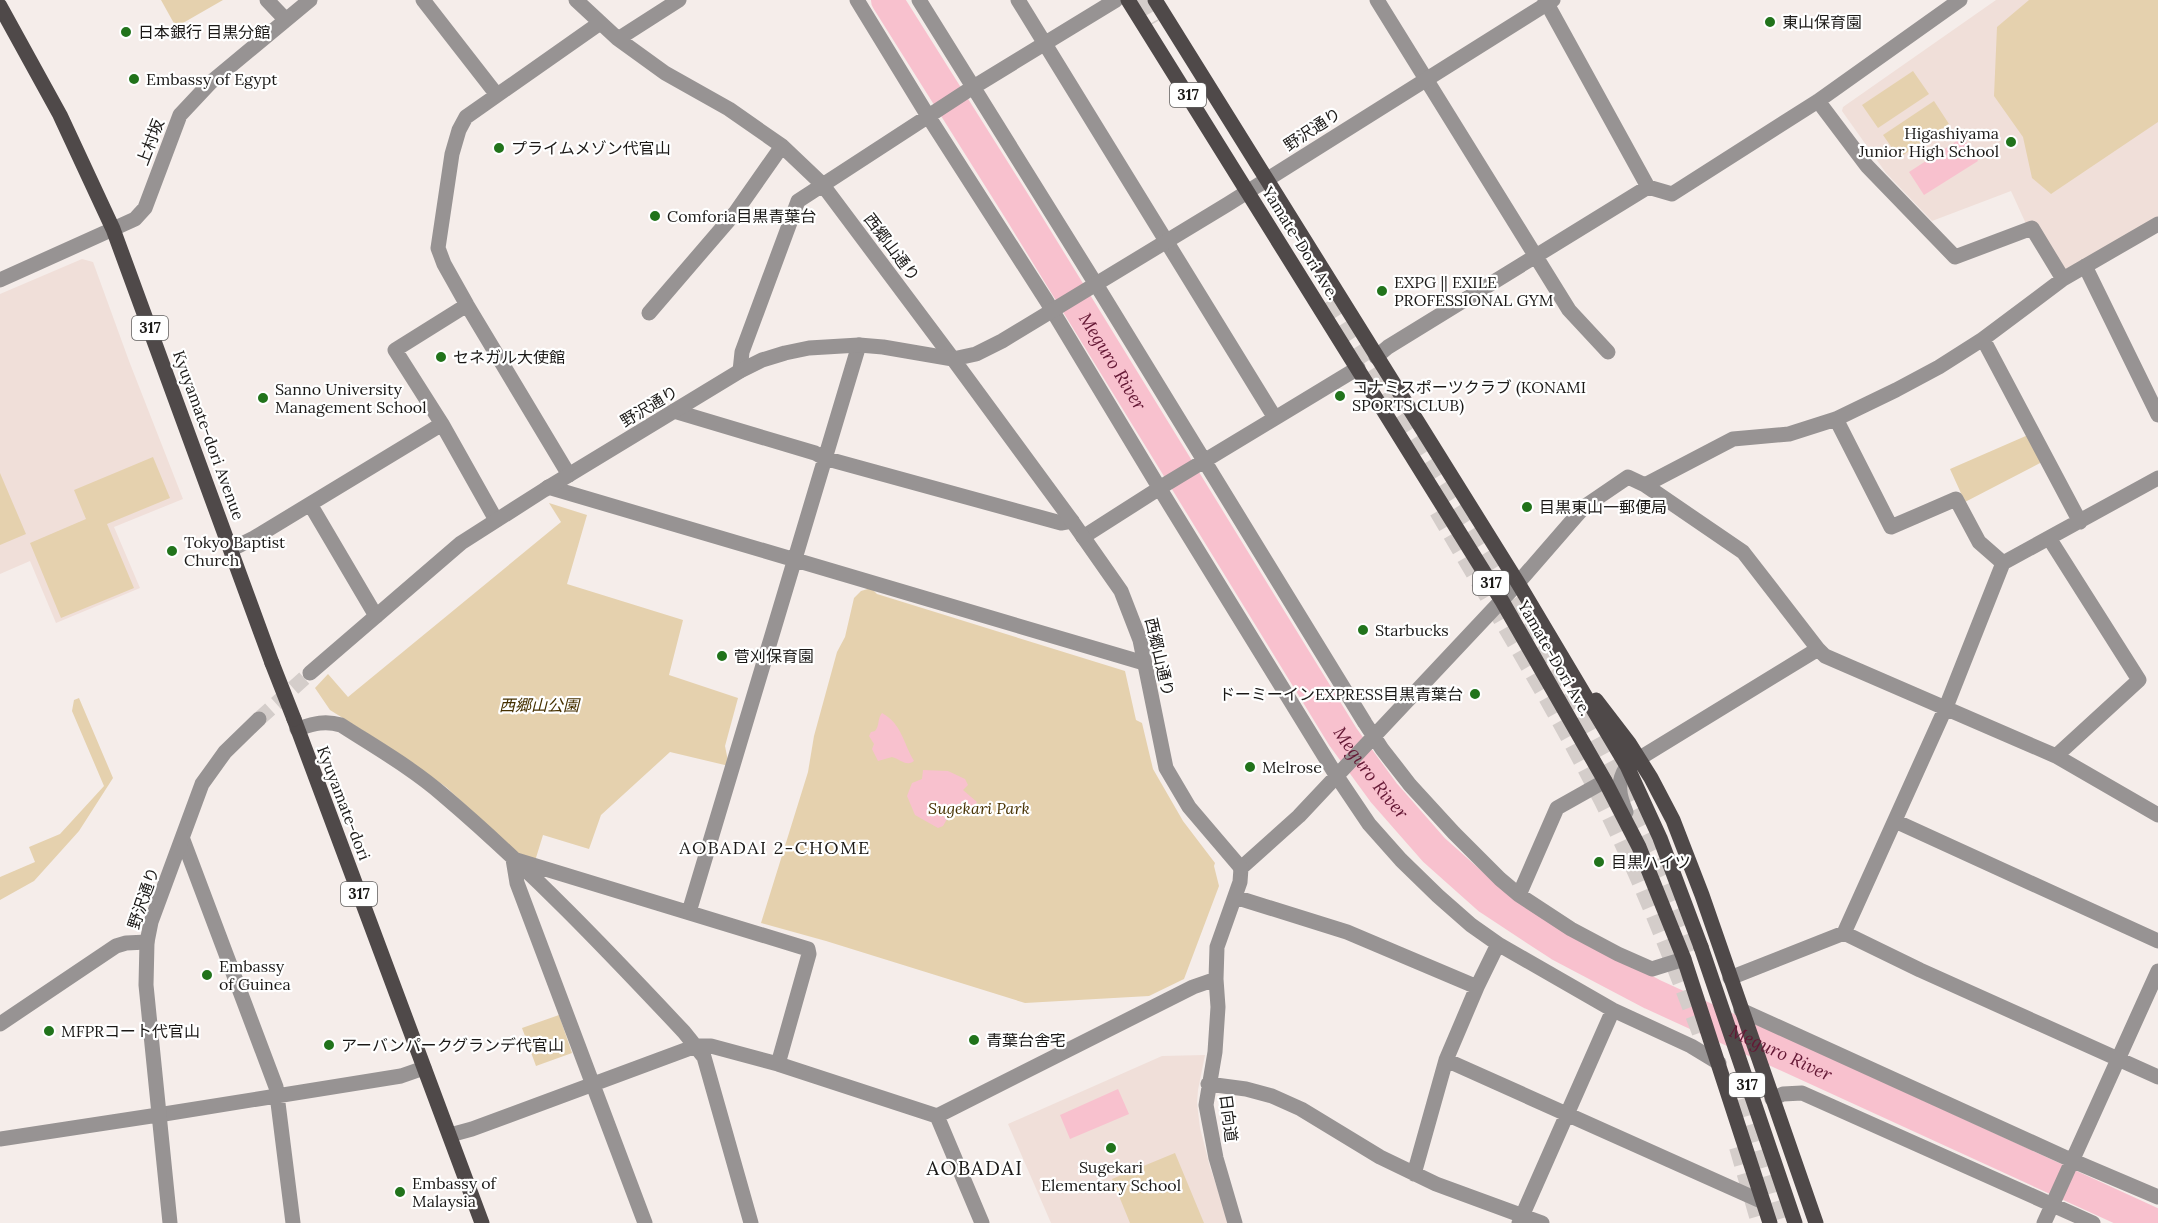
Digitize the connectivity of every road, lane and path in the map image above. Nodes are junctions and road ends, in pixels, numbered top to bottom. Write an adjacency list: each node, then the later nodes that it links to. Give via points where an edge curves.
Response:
1 (267, 0): 16 (street)
2 (310, 0): 16 (street, 上村坂)
3 (423, 0): 22 (street)
4 (576, 0): 17 (street, 西郷山通り)
5 (679, 0): 18 (street)
6 (857, 0): 24 (street)
7 (919, 0): 21 (street)
8 (1018, 0): 19 (street)
9 (1116, 0): 19 (street)
10 (1128, 0): 29 (main road, Yamate-Dori Ave. / 317)
11 (1155, 0): 26 (main road, Yamate-Dori Ave. / 317)
12 (1377, 0): 20 (street)
13 (1960, 0): 23 (street)
14 (1548, 1): 20 (street, 野沢通り); 28 (street)
15 (0, 6): 31 (main road, Kyuyamate-dori Avenue / 317, via 60,115)
16 (285, 19): 31 (street, 上村坂, via 210,83 180,115 145,208 135,219)
17 (600, 23): 18 (street, 西郷山通り); 22 (street)
18 (618, 39): 25 (street, 西郷山通り)
19 (1045, 44): 21 (street); 32 (street)
20 (1426, 78): 26 (street, 野沢通り); 33 (street)
21 (970, 89): 24 (street); 37 (street)
22 (497, 95): 38 (street, via 466,117 459,130 439,235 438,248 444,264)
23 (1818, 101): 28 (street, via 1672,194); 35 (street, via 1867,166 1955,257 2032,228)
24 (931, 114): 27 (street); 39 (street)
25 (782, 146): 27 (street, 西郷山通り); 40 (street, via 735,213)
26 (1266, 179): 29 (street, 野沢通り); 44 (main road, Yamate-Dori Ave. / 317)
27 (822, 184): 45 (street, 西郷山通り); 47 (street, via 798,201 742,352)
28 (1648, 187): 33 (street)
29 (1247, 190): 32 (street, 野沢通り); 46 (main road, Yamate-Dori Ave. / 317)
30 (2158, 224): 34 (street)
31 (113, 229): 36 (street, 上村坂); 66 (main road, Kyuyamate-dori Avenue / 317)
32 (1166, 241): 37 (street, 野沢通り); 50 (street)
33 (1536, 255): 43 (street, via 1569,310); 44 (street)
34 (2085, 266): 35 (street); 49 (street)
35 (2063, 279): 41 (street)
36 (0, 280)
37 (1092, 285): 39 (street, 野沢通り); 54 (street)
38 (467, 304): 52 (street, via 395,350); 55 (street)
39 (1055, 309): 45 (street, 野沢通り, via 976,354); 58 (street)
40 (649, 313)
41 (1983, 339): 51 (street, via 1939,368); 63 (street)
42 (859, 345): 45 (street, 野沢通り); 47 (street, 野沢通り, via 785,353); 53 (street)
43 (1608, 352)
44 (1376, 357): 69 (main road, Yamate-Dori Ave. / 317)
45 (953, 359): 62 (street, 西郷山通り)
46 (1358, 368): 50 (street); 70 (main road, Yamate-Dori Ave. / 317)
47 (740, 371): 48 (street, 野沢通り)
48 (674, 411): 53 (street); 55 (street, 野沢通り)
49 (2158, 415)
50 (1275, 418): 54 (street)
51 (1836, 419): 57 (street, via 1789,434 1733,439); 68 (street, via 1891,527 1956,499 1979,542)
52 (442, 424): 60 (street); 61 (street)
53 (824, 458): 62 (street, via 1061,523); 67 (street)
54 (1201, 463): 58 (street); 78 (street)
55 (569, 476): 59 (street, 野沢通り)
56 (2158, 478): 63 (street)
57 (1645, 485): 69 (street, via 1628,477 1584,507); 72 (street, via 1743,552)
58 (1163, 486): 64 (street); 81 (street)
59 (548, 488): 61 (street, 野沢通り); 67 (street)
60 (310, 504): 66 (street); 71 (street)
61 (496, 520): 71 (street, 野沢通り, via 454,549)
62 (1072, 521): 64 (street, 西郷山通り)
63 (2080, 522): 65 (street)
64 (1083, 537): 73 (street, 西郷山通り, via 1121,591 1135,624)
65 (2049, 538): 68 (street); 79 (street, via 2139,680)
66 (232, 549): 77 (main road, Kyuyamate-dori Avenue / 317, bridge)
67 (794, 560): 73 (street); 91 (street)
68 (2003, 563): 75 (street)
69 (1518, 584): 70 (street); 80 (main road, Yamate-Dori Ave. / 317)
70 (1502, 601): 78 (street); 82 (main road, Yamate-Dori Ave. / 317)
71 (376, 616): 74 (street, 野沢通り)
72 (1818, 649): 75 (street, via 1825,656); 80 (street)
73 (1144, 663): 88 (street, 西郷山通り, via 1163,758 1171,778 1198,819)
74 (310, 673)
75 (1946, 707): 79 (street); 84 (street)
76 (259, 719): 85 (street, 野沢通り, via 212,769 195,801)
77 (295, 724): 87 (street, via 341,724 442,794); 109 (main road, Kyuyamate-dori / 317)
78 (1371, 738): 81 (street); 89 (street, via 1454,833)
79 (2056, 756): 83 (street)
80 (1633, 763): 86 (street, via 1619,782 1619,790); 98 (main road, 317, via 1663,799 1702,894); 135 (main road, Yamate-Dori Ave. / 317, bridge, via 1701,947)
81 (1339, 772): 88 (street, via 1299,816); 95 (street, via 1369,824 1401,860 1471,925)
82 (1605, 781): 86 (main road, Yamate-Dori Ave. / 317); 89 (street, via 1557,808)
83 (2158, 815)
84 (1895, 821): 92 (street); 93 (street)
85 (183, 840): 94 (street, 野沢通り); 113 (street)
86 (1639, 847): 96 (main road, Yamate-Dori Ave. / 317)
87 (513, 860): 91 (street); 104 (street, via 631,975); 111 (street, via 517,884)
88 (1241, 868): 90 (street)
89 (1519, 895): 96 (street, via 1571,929 1652,969)
90 (1235, 897): 99 (street, via 1217,947); 100 (street, via 1347,932)
91 (689, 912): 108 (street, via 808,949)
92 (1844, 933): 98 (street); 106 (street)
93 (2158, 941)
94 (147, 942): 103 (street, via 116,946); 115 (street, 野沢通り, via 146,985)
95 (1498, 944): 100 (street); 101 (street)
96 (1684, 959): 105 (main road, Yamate-Dori Ave. / 317)
97 (2158, 971): 106 (street)
98 (1730, 978): 102 (main road, 317)
99 (1216, 979): 112 (street, 日向道, via 1217,1029); 117 (street)
100 (1477, 987): 107 (street)
101 (1614, 1010): 105 (street); 116 (street)
102 (1742, 1013): 114 (main road, 317); 120 (street)
103 (0, 1024)
104 (696, 1046): 108 (street, via 711,1046); 111 (street); 125 (street, via 704,1057)
105 (1717, 1056): 123 (main road, Yamate-Dori Ave. / 317)
106 (2117, 1058): 110 (street); 120 (street)
107 (1446, 1060): 116 (street); 121 (street)
108 (778, 1064): 117 (street)
109 (424, 1068): 113 (street, via 401,1076); 118 (main road, 317)
110 (2158, 1077)
111 (592, 1083): 118 (street); 130 (street)
112 (1208, 1084): 121 (street, via 1272,1095); 132 (street, 日向道, via 1206,1105 1212,1137)
113 (277, 1096): 115 (street); 128 (street)
114 (1772, 1099): 124 (street, via 1802,1093); 136 (main road)
115 (158, 1115): 119 (street); 127 (street, 野沢通り)
116 (1568, 1115): 123 (street); 126 (street)
117 (937, 1116): 131 (street)
118 (450, 1135): 129 (main road, 317)
119 (0, 1139)
120 (2070, 1162): 122 (street); 124 (street)
121 (1414, 1174): 126 (street)
122 (2158, 1197)
123 (1763, 1202): 134 (main road, Yamate-Dori Ave. / 317)
124 (2053, 1202): 137 (street); 138 (street)
125 (750, 1219)
126 (1521, 1219): 133 (street)
127 (170, 1223)
128 (293, 1223)
129 (482, 1223)
130 (645, 1223)
131 (982, 1223)
132 (1235, 1223)
133 (1542, 1223)
134 (1770, 1223)
135 (1795, 1223)
136 (1816, 1223)
137 (2044, 1223)
138 (2093, 1223)

